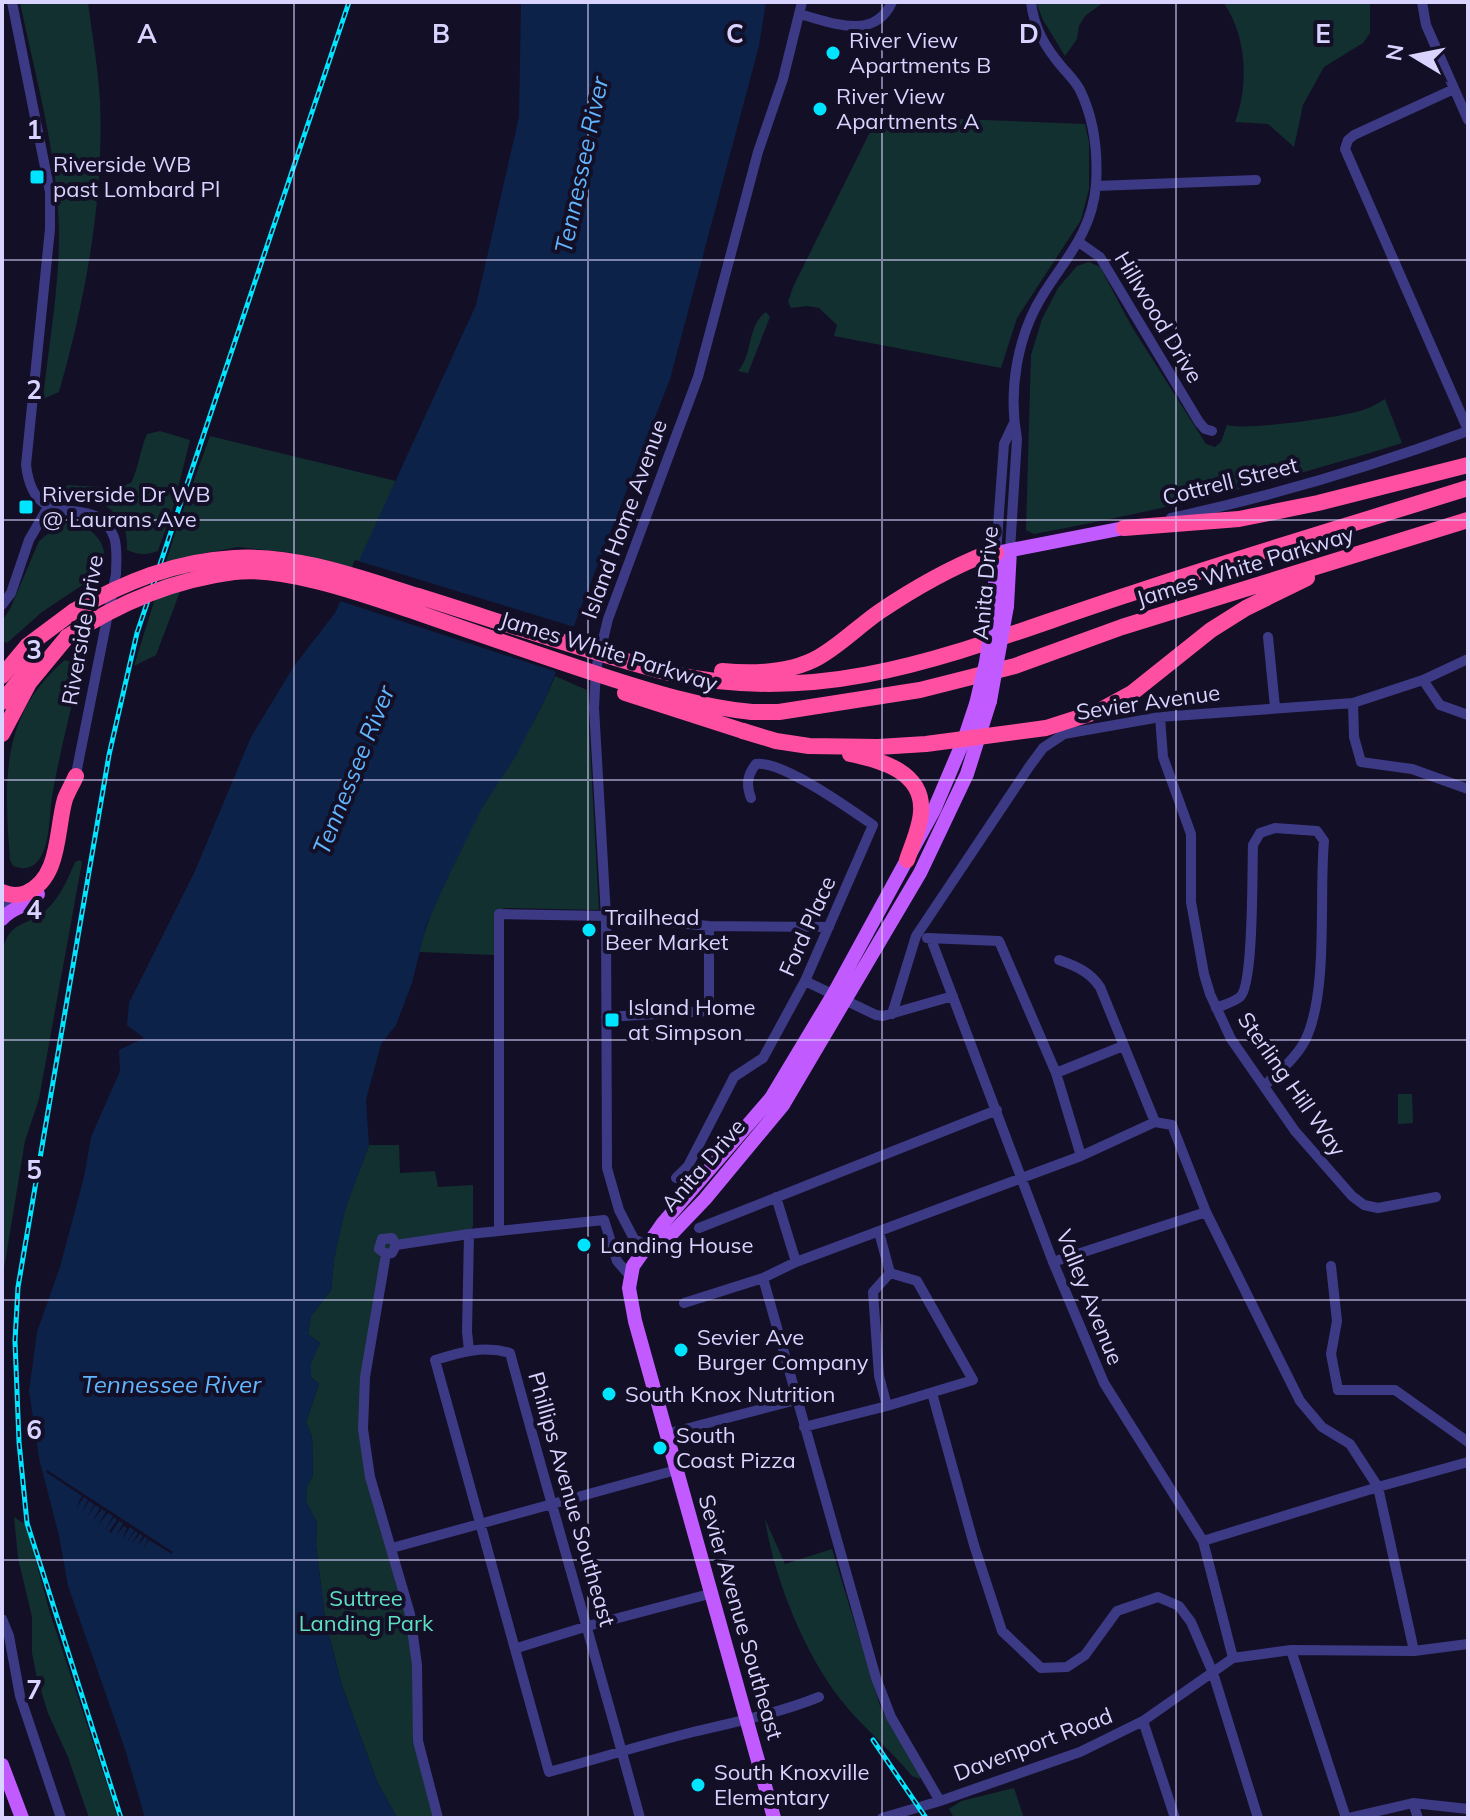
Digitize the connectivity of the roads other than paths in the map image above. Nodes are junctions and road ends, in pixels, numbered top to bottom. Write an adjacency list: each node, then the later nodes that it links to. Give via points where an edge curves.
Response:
1 (802, 2): 6 (street, Island Home Avenue)
2 (892, 2): 6 (street, via 878,21 861,27)
3 (1031, 2): 11 (street, via 1041,37 1080,88 1091,119)
4 (1422, 2): 8 (street, via 1426,25)
5 (13, 8): 7 (street); 17 (street, via 50,192 26,465 35,497)
6 (799, 14): 47 (street, Island Home Avenue, via 698,377 598,654 594,708)
7 (2, 17)
8 (1454, 89): 9 (street); 13 (street, via 1354,135 1346,144)
9 (1468, 120)
10 (1256, 180): 11 (street)
11 (1096, 186): 12 (street)
12 (1080, 243): 14 (street, Hillwood Drive, via 1100,257 1199,422); 20 (street, Anita Drive, via 1025,329 1014,424 1004,444)
13 (1468, 430): 19 (street, Cottrell Street, via 1378,465 1271,496)
14 (1212, 431)
15 (1468, 465): 19 (highway, via 1239,519)
16 (1468, 488): 30 (highway, James White Parkway, via 949,655 862,677)
17 (48, 507): 22 (street); 40 (street, Riverside Drive, via 99,518 116,546 116,574)
18 (1468, 520): 21 (highway, James White Parkway)
19 (1124, 528): 20 (main road, Cottrell Street)
20 (1003, 551): 30 (highway, via 942,573 819,657); 38 (main road, Anita Drive, bridge, via 1000,609)
21 (1359, 554): 27 (highway, James White Parkway, bridge, via 1015,666 920,690 779,712 668,696); 38 (highway, via 1246,608 1132,693 1099,711 1046,728)
22 (2, 605)
23 (74, 611): 26 (highway, via 41,623); 29 (highway, James White Parkway, via 27,646); 30 (highway, James White Parkway, bridge, via 142,576 195,562 291,562 353,576 669,673 694,669)
24 (67, 637): 27 (highway, James White Parkway, bridge, via 102,613 151,591 235,572 262,572 345,588); 32 (highway, James White Parkway, via 38,657); 37 (highway, via 29,683)
25 (1268, 637): 34 (street)
26 (2, 657)
27 (551, 659): 39 (highway, bridge, via 649,702)
28 (1468, 659): 31 (street, Sevier Avenue)
29 (2, 676)
30 (754, 678)
31 (1423, 680): 33 (street, Sevier Avenue); 35 (street, via 1440,705)
32 (2, 702)
33 (1353, 703): 34 (street, Sevier Avenue); 41 (street, via 1361,762 1412,769)
34 (1275, 707): 36 (street, Sevier Avenue)
35 (1468, 715)
36 (1160, 717): 51 (street, Sevier Avenue, via 1064,734 1043,748); 57 (street, Sterling Hill Way, via 1163,757 1191,834 1191,902)
37 (2, 734)
38 (973, 737): 39 (highway, via 902,746); 43 (main road, Anita Drive); 56 (main road, Anita Drive, via 948,818 920,873)
39 (809, 746): 43 (highway, via 869,758 908,777 919,793 921,812)
40 (76, 776): 44 (highway, via 46,875 26,892); 45 (street, Riverside Drive, via 57,866)
41 (1468, 789)
42 (751, 798): 50 (street, Ford Place, via 751,770 756,764 770,764 873,825)
43 (907, 860): 56 (main road, Anita Drive)
44 (2, 892)
45 (38, 894): 46 (street); 48 (main road)
46 (2, 904)
47 (606, 916): 49 (street); 59 (street, Island Home Avenue); 72 (street, via 499,914)
48 (2, 919)
49 (709, 926): 50 (street); 59 (street, via 709,1011)
50 (829, 927): 54 (street, Ford Place)
51 (916, 936): 52 (street); 58 (street, Sevier Avenue)
52 (931, 939): 55 (street, Valley Avenue); 61 (street, via 999,941)
53 (1059, 960): 60 (street, via 1094,978)
54 (805, 981): 56 (street); 67 (street, Ford Place, via 763,1058 734,1077 688,1166)
55 (953, 996): 58 (street); 63 (street, Valley Avenue)
56 (840, 998): 58 (street, via 876,1015); 75 (main road, Anita Drive, via 783,1105 661,1245)
57 (1216, 1008): 62 (street, Sterling Hill Way); 62 (street, via 1241,997 1249,969 1253,845 1260,833 1275,828 1317,831 1324,841 1315,1008 1308,1035)
58 (892, 1014)
59 (606, 1017): 75 (street, Island Home Avenue, via 607,1168 619,1210 634,1239)
60 (1123, 1046): 61 (street); 64 (street)
61 (1056, 1073): 65 (street)
62 (1264, 1086): 69 (street, Sterling Hill Way, via 1333,1177 1364,1205 1378,1208)
63 (997, 1110): 66 (street, Valley Avenue); 68 (street)
64 (1155, 1122): 65 (street); 70 (street, via 1172,1125)
65 (1081, 1156): 66 (street)
66 (1022, 1177): 73 (street); 77 (street, Valley Avenue)
67 (676, 1178)
68 (776, 1197): 71 (street); 76 (street)
69 (1436, 1197)
70 (1206, 1212): 77 (street); 92 (street, via 1300,1401 1322,1427 1350,1444)
71 (699, 1228)
72 (499, 1231): 74 (street); 80 (street, via 604,1220 617,1261)
73 (879, 1232): 76 (street); 79 (street)
74 (469, 1234): 83 (street); 96 (street, via 396,1245 392,1238 382,1239 379,1249 386,1254 362,1413 368,1469)
75 (646, 1245): 80 (main road)
76 (796, 1262): 81 (street)
77 (1053, 1262): 95 (street, Valley Avenue, via 1104,1383)
78 (1331, 1266): 89 (street, via 1337,1321 1331,1354 1338,1390 1395,1390)
79 (890, 1273): 84 (street, via 917,1281 973,1380); 86 (street, via 873,1292 879,1376)
80 (630, 1276): 88 (main road, Sevier Avenue Southeast, via 630,1302)
81 (763, 1278): 82 (street); 85 (street)
82 (684, 1303)
83 (469, 1350): 93 (street, Phillips Avenue Southeast, via 510,1353); 94 (street, via 435,1360)
84 (932, 1393): 86 (street); 105 (street, via 1002,1631 1041,1668 1067,1667 1085,1655 1117,1611 1158,1597 1179,1606 1191,1622)
85 (796, 1400): 87 (street); 88 (street)
86 (887, 1406): 87 (street)
87 (804, 1427): 111 (street, via 876,1678 891,1717)
88 (666, 1434): 91 (main road, Sevier Avenue Southeast)
89 (1468, 1442)
90 (1468, 1462): 92 (street)
91 (676, 1470): 93 (street); 97 (main road, Sevier Avenue Southeast)
92 (1378, 1487): 95 (street); 103 (street)
93 (550, 1505): 94 (street); 99 (street, Phillips Avenue Southeast)
94 (482, 1524): 96 (street); 101 (street)
95 (1203, 1541): 104 (street, Valley Avenue)
96 (392, 1548): 116 (street, via 412,1623 418,1741)
97 (713, 1593): 99 (street); 107 (main road, Sevier Avenue Southeast)
98 (2, 1619): 115 (street, via 20,1696)
99 (588, 1626): 101 (street); 109 (street, Phillips Avenue Southeast)
100 (1468, 1644): 103 (street, Davenport Road)
101 (517, 1648): 109 (street, via 549,1772)
102 (1291, 1650): 103 (street, Davenport Road); 104 (street, Davenport Road); 122 (street)
103 (1414, 1651)
104 (1233, 1658): 105 (street, Davenport Road)
105 (1213, 1673): 108 (street, Davenport Road); 121 (street)
106 (819, 1697): 107 (street)
107 (747, 1719): 109 (street); 118 (main road, Sevier Avenue Southeast)
108 (1143, 1721): 111 (street, Davenport Road, via 1080,1752); 120 (street)
109 (623, 1752): 117 (street, Phillips Avenue Southeast)
110 (2, 1765): 114 (main road)
111 (940, 1801): 119 (street, Davenport Road)
112 (1413, 1803): 113 (street); 122 (street); 123 (street)
113 (1468, 1809)
114 (22, 1818)
115 (61, 1818)
116 (438, 1818)
117 (640, 1818)
118 (774, 1818)
119 (882, 1818)
120 (1175, 1818)
121 (1258, 1818)
122 (1347, 1818)
123 (1418, 1818)

